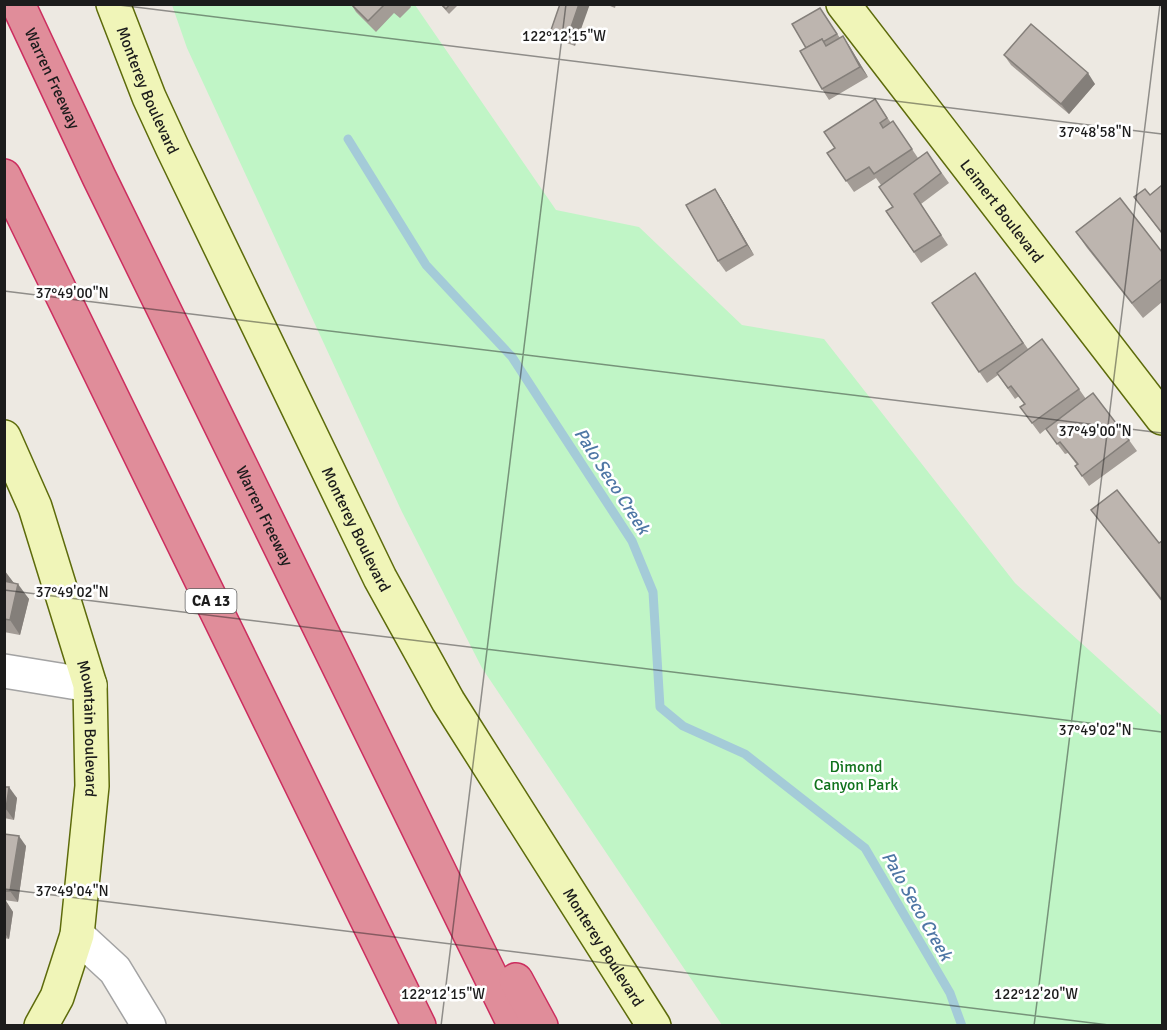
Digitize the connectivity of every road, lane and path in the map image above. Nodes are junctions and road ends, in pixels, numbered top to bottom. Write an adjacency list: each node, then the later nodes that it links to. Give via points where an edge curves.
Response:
1 (18, 4): 7 (highway, Warren Freeway)
2 (113, 4): 16 (street, Monterey Boulevard, via 167,137 380,578 448,701)
3 (843, 4): 5 (street, Leimert Boulevard)
4 (4, 176): 13 (highway, CA 13)
5 (1161, 413)
6 (4, 437): 9 (street, Mountain Boulevard, via 35,507)
7 (246, 477): 14 (highway, Warren Freeway); 15 (highway)
8 (4, 670): 9 (street)
9 (90, 685): 10 (street, Mountain Boulevard, via 92,786)
10 (77, 934): 11 (street, Mountain Boulevard, via 57,997); 12 (street, via 115,970)
11 (41, 1026)
12 (149, 1026)
13 (419, 1026)
14 (515, 1026)
15 (541, 1026)
16 (654, 1026)

